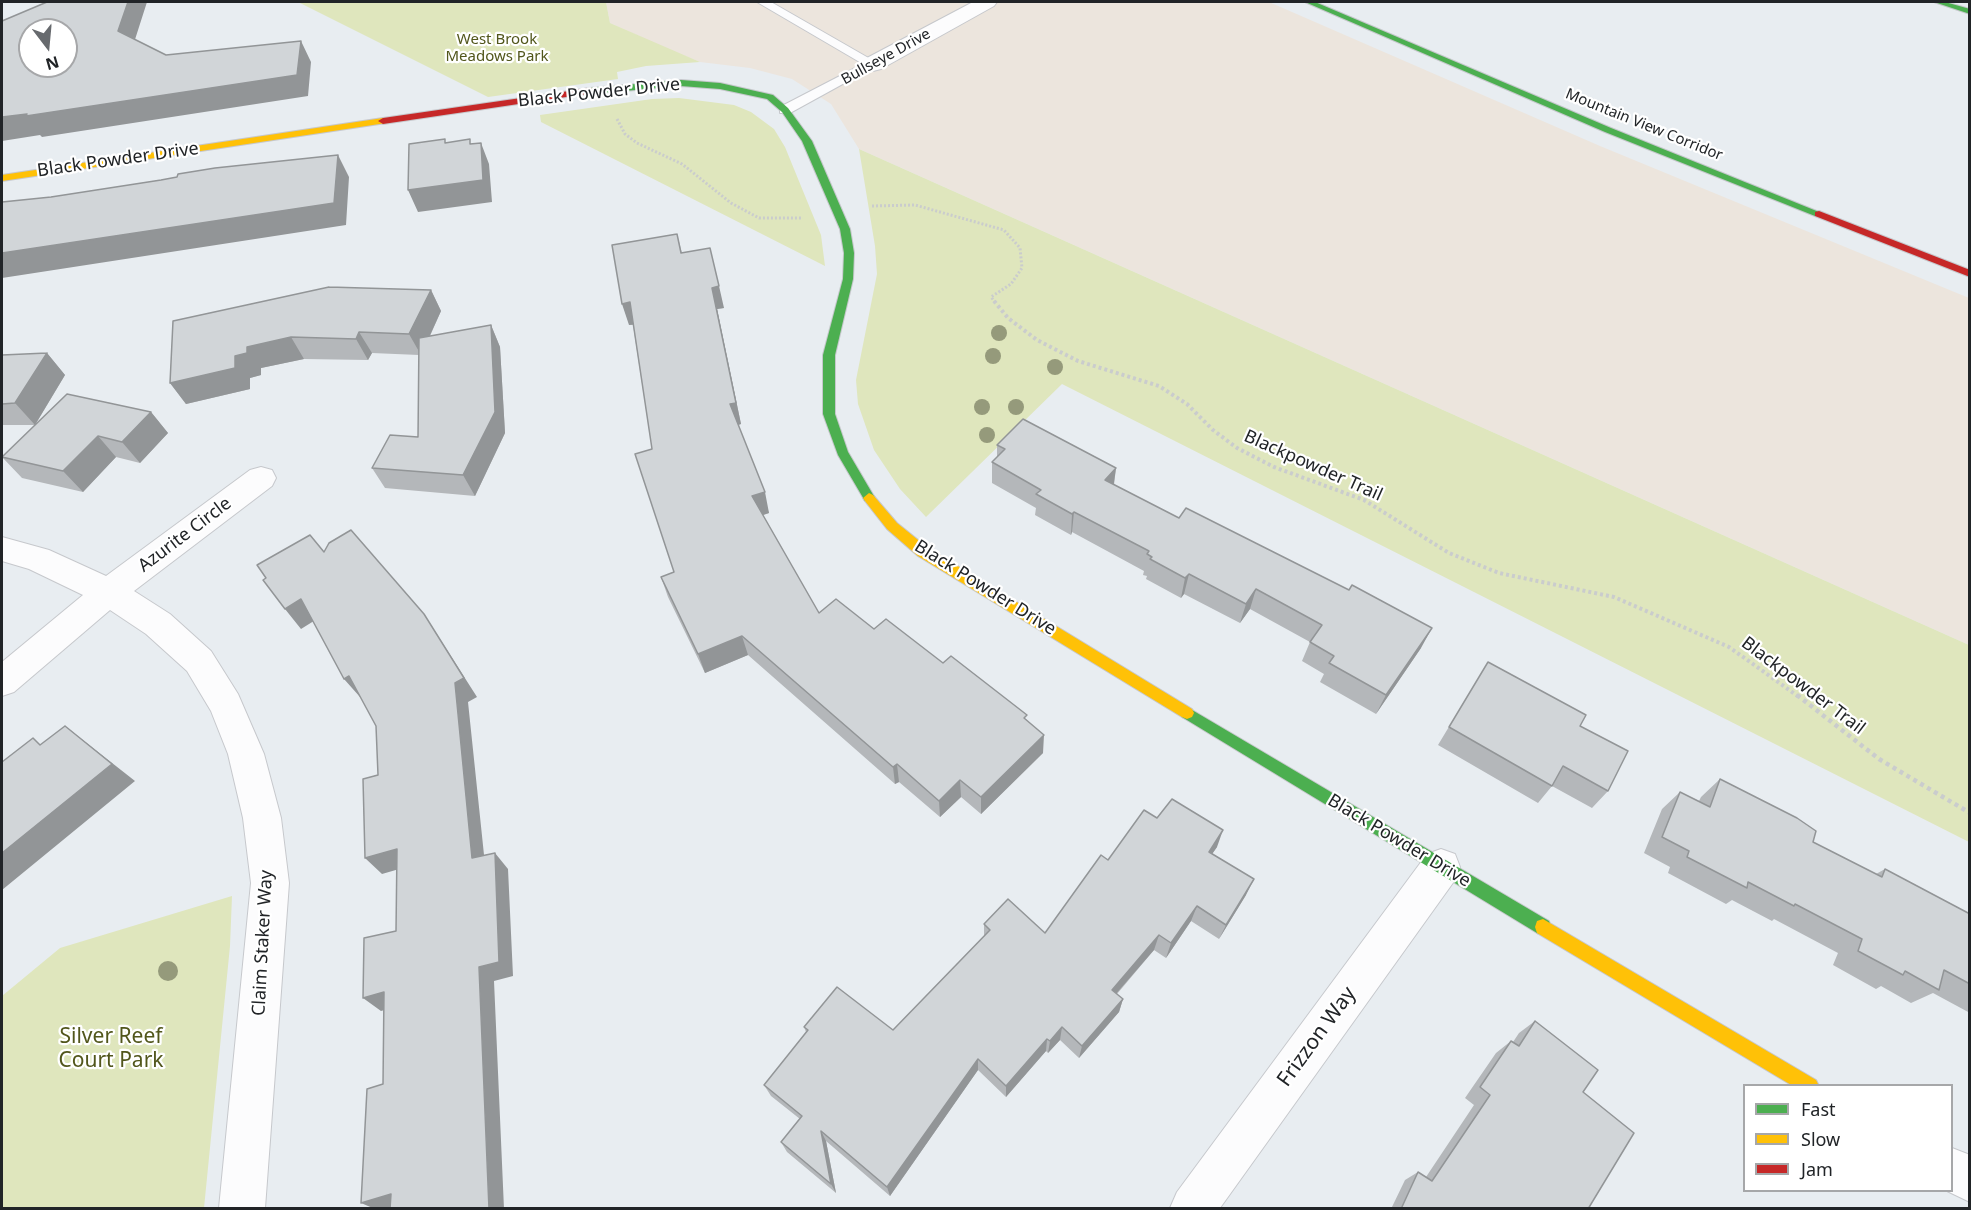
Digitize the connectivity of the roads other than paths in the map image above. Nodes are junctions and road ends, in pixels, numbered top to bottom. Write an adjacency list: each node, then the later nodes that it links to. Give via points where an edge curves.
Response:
1 (763, 2): 6 (lane)
2 (987, 2): 6 (street, Bullseye Drive)
3 (1308, 2): 9 (main road, Mountain View Corridor, via 1608,130)
4 (1938, 2): 5 (main road)
5 (1970, 12)
6 (873, 64): 7 (lane, Bullseye Drive)
7 (785, 110): 8 (main road, Black Powder Drive, via 770,97 720,86 681,83 519,100); 14 (main road, Black Powder Drive, via 807,141 838,212 849,253 848,279 829,355 829,414 842,452 863,491 892,525 924,552)
8 (2, 178)
9 (1970, 274)
10 (261, 478): 12 (street, Azurite Circle)
11 (2, 549): 12 (street, Claim Staker Way, via 38,559)
12 (109, 592): 13 (street, Azurite Circle); 18 (street, Claim Staker Way, via 158,624 199,661 226,705 246,754 262,818 270,883)
13 (2, 682)
14 (1441, 867): 15 (main road, Black Powder Drive); 19 (street, Frizzon Way)
15 (1807, 1084)
16 (1953, 1171): 17 (street)
17 (1970, 1180)
18 (242, 1209)
19 (1193, 1209)

